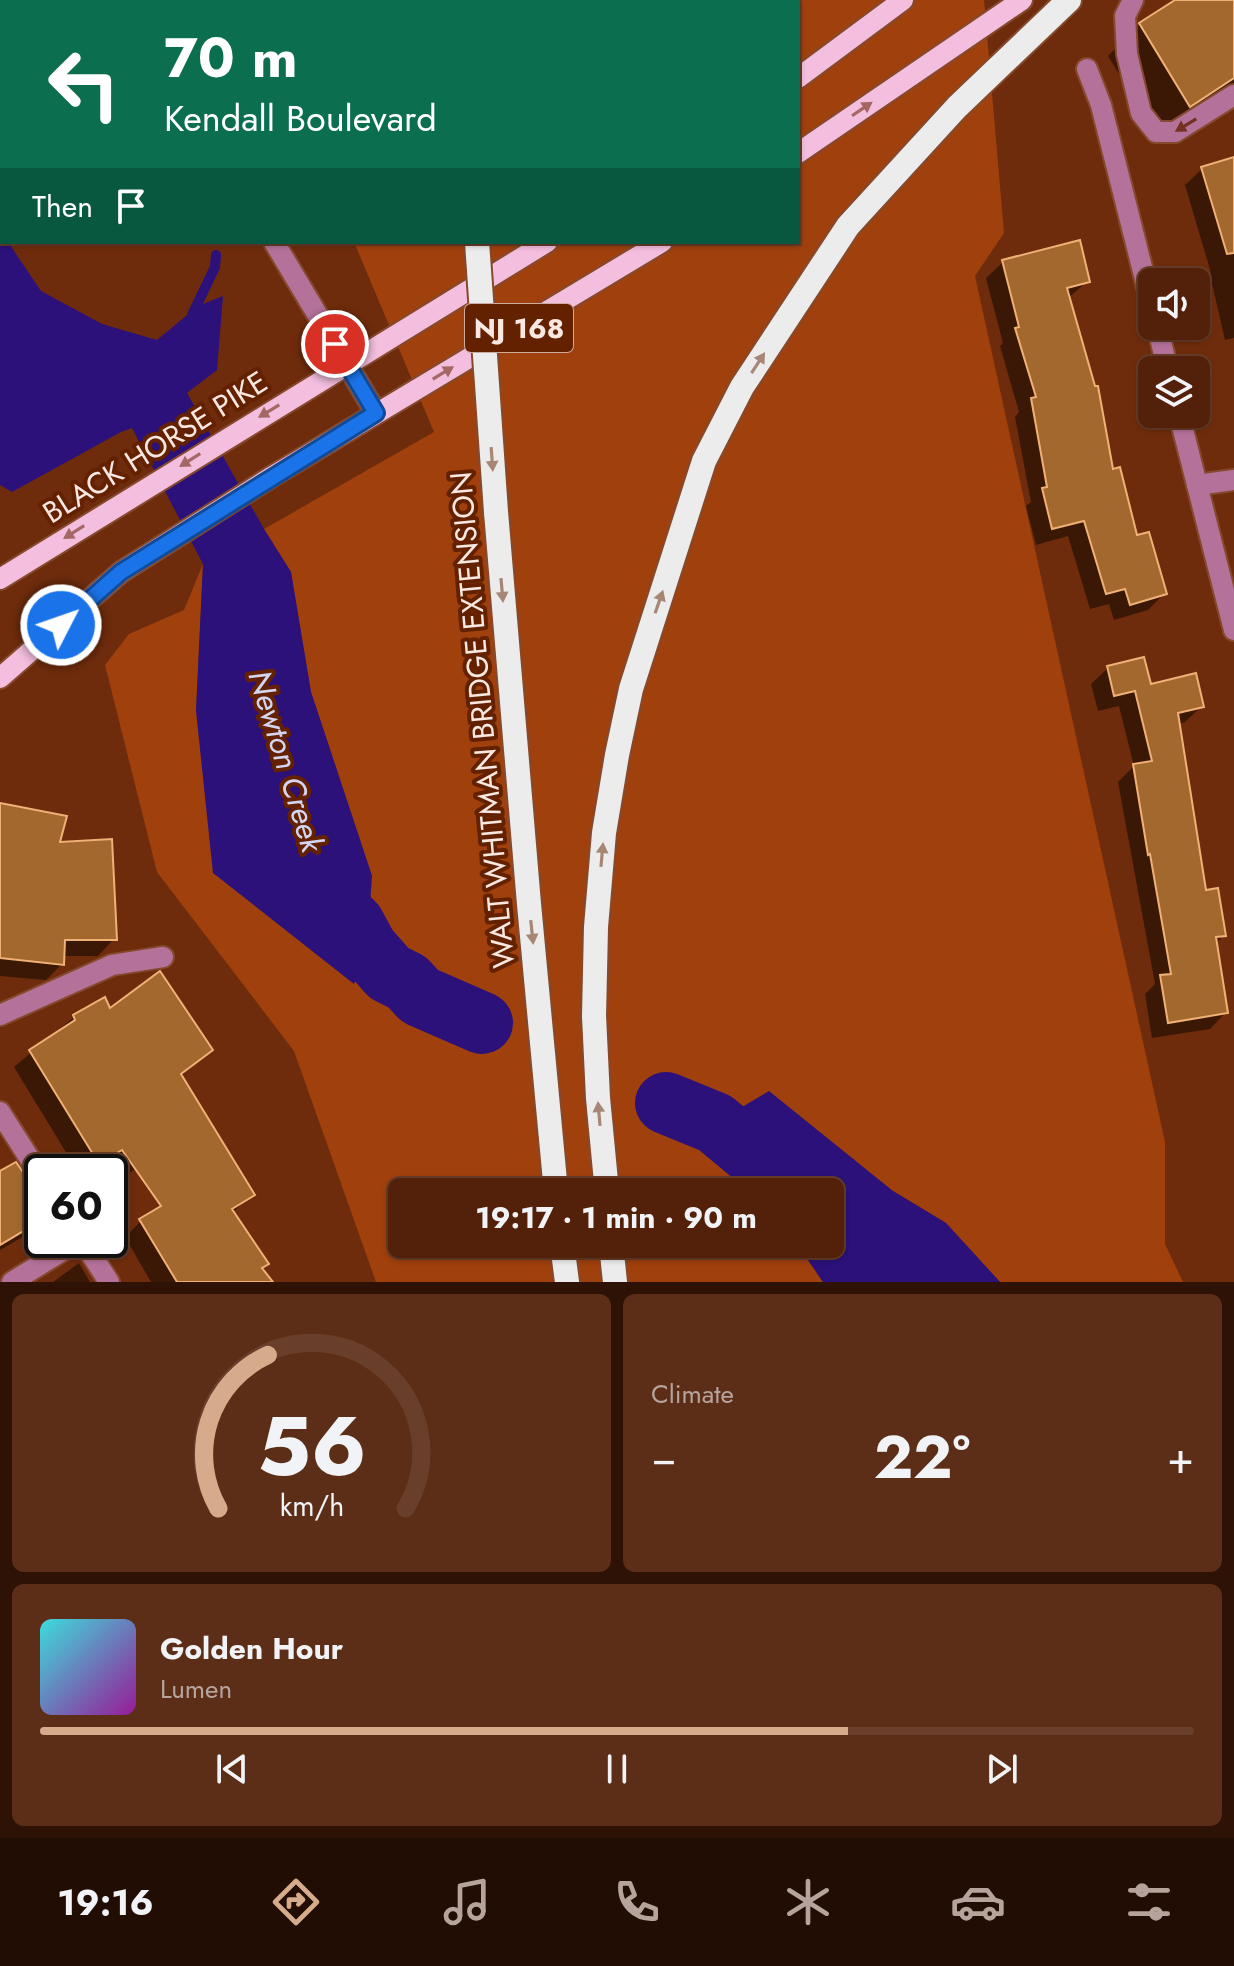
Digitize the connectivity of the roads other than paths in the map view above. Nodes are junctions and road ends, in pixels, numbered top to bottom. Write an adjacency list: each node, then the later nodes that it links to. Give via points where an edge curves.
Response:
1 (903, 0): 6 (main road)
2 (1022, 0): 8 (main road, one-way to 2)
3 (1069, 0): 28 (highway, one-way to 3, via 594,1016 604,833 631,689 704,461 742,387 848,226 957,107)
4 (1133, 0): 7 (street, one-way to 4, via 1175,132 1156,132 1141,113 1126,45 1125,16)
5 (1087, 69): 13 (street)
6 (800, 77)
7 (1234, 95)
8 (800, 152)
9 (275, 244): 14 (street)
10 (477, 244): 27 (highway, WALT WHITMAN BRIDGE EXTENSION, one-way to 27, bridge)
11 (544, 244): 14 (main road, BLACK HORSE PIKE)
12 (659, 244): 15 (main road, NJ 168, one-way to 12)
13 (1142, 268)
14 (346, 364): 15 (street); 19 (main road, BLACK HORSE PIKE, one-way to 19)
15 (376, 413): 21 (main road, NJ 168, via 121,572)
16 (1183, 428): 18 (street)
17 (1234, 480): 18 (street)
18 (1197, 485): 20 (street)
19 (0, 579)
20 (1234, 630)
21 (0, 678)
22 (163, 957): 23 (street, via 112,965)
23 (0, 1015)
24 (0, 1112): 25 (street)
25 (8, 1143): 26 (street)
26 (24, 1159)
27 (555, 1178)
28 (606, 1178)
29 (51, 1258): 33 (street)
30 (93, 1258): 34 (street)
31 (564, 1258): 35 (highway)
32 (612, 1258): 36 (highway)
33 (12, 1282)
34 (109, 1282)
35 (567, 1282)
36 (615, 1282)

